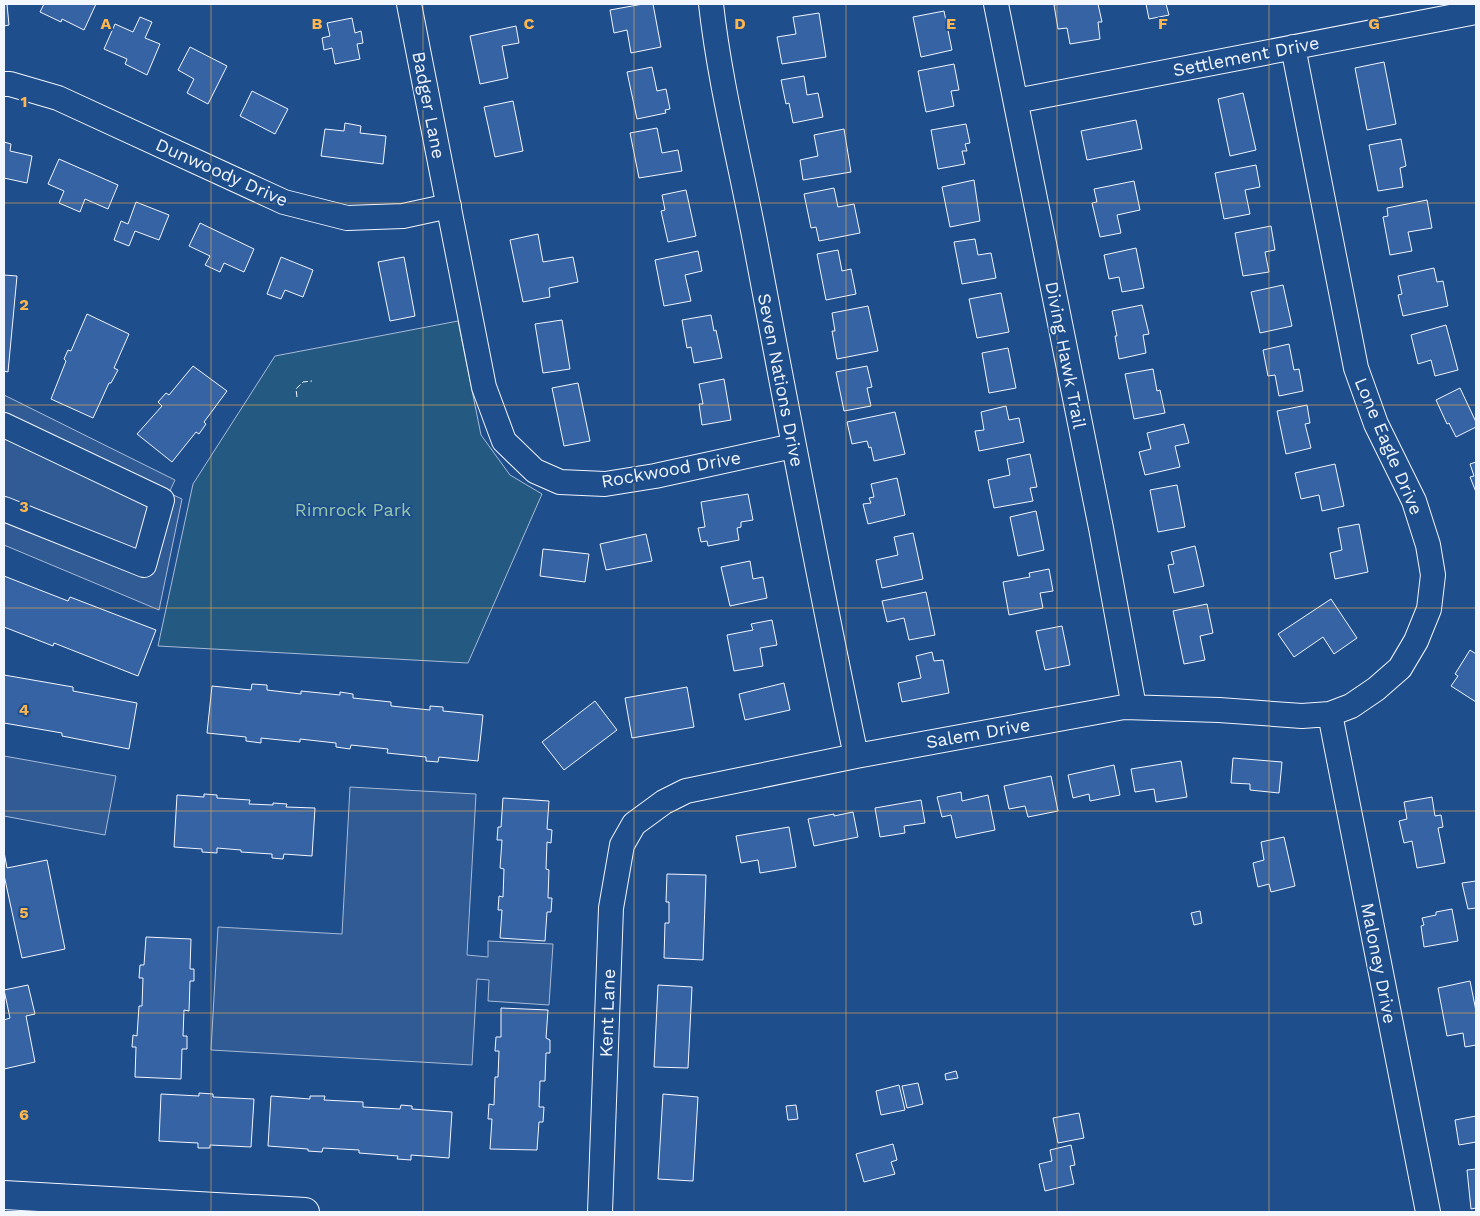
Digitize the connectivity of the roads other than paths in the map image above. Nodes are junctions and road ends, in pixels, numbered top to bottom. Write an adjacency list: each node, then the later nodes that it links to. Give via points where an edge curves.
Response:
1 (408, 4): 8 (street, Badger Lane)
2 (711, 4): 10 (street, Seven Nations Drive, via 716,47 747,194)
3 (996, 4): 7 (street, Diving Hawk Trail)
4 (1476, 12): 5 (street, Settlement Drive)
5 (1293, 47): 7 (street, Settlement Drive); 13 (street, Lone Eagle Drive, via 1356,368 1376,424 1414,501 1428,545 1433,576 1429,609 1400,668 1351,706)
6 (4, 84): 8 (street, Dunwoody Drive, via 58,98 284,202 346,218 403,216)
7 (1016, 101): 12 (street, Diving Hawk Trail)
8 (449, 206): 10 (street, Rockwood Drive, via 484,387 504,441 535,471 560,482 605,484)
9 (4, 425): 11 (street, via 162,500 144,565)
10 (793, 446): 14 (street, Seven Nations Drive)
11 (4, 509)
12 (1134, 707): 13 (street, Salem Drive, via 1302,716); 14 (street, Salem Drive)
13 (1330, 714): 20 (street, Maloney Drive)
14 (856, 756): 15 (street, Salem Drive, via 686,791)
15 (638, 820): 19 (street, Kent Lane, via 622,845 611,908)
16 (4, 1195): 17 (main road)
17 (195, 1209): 18 (main road)
18 (306, 1212)
19 (600, 1212)
20 (1428, 1212)

